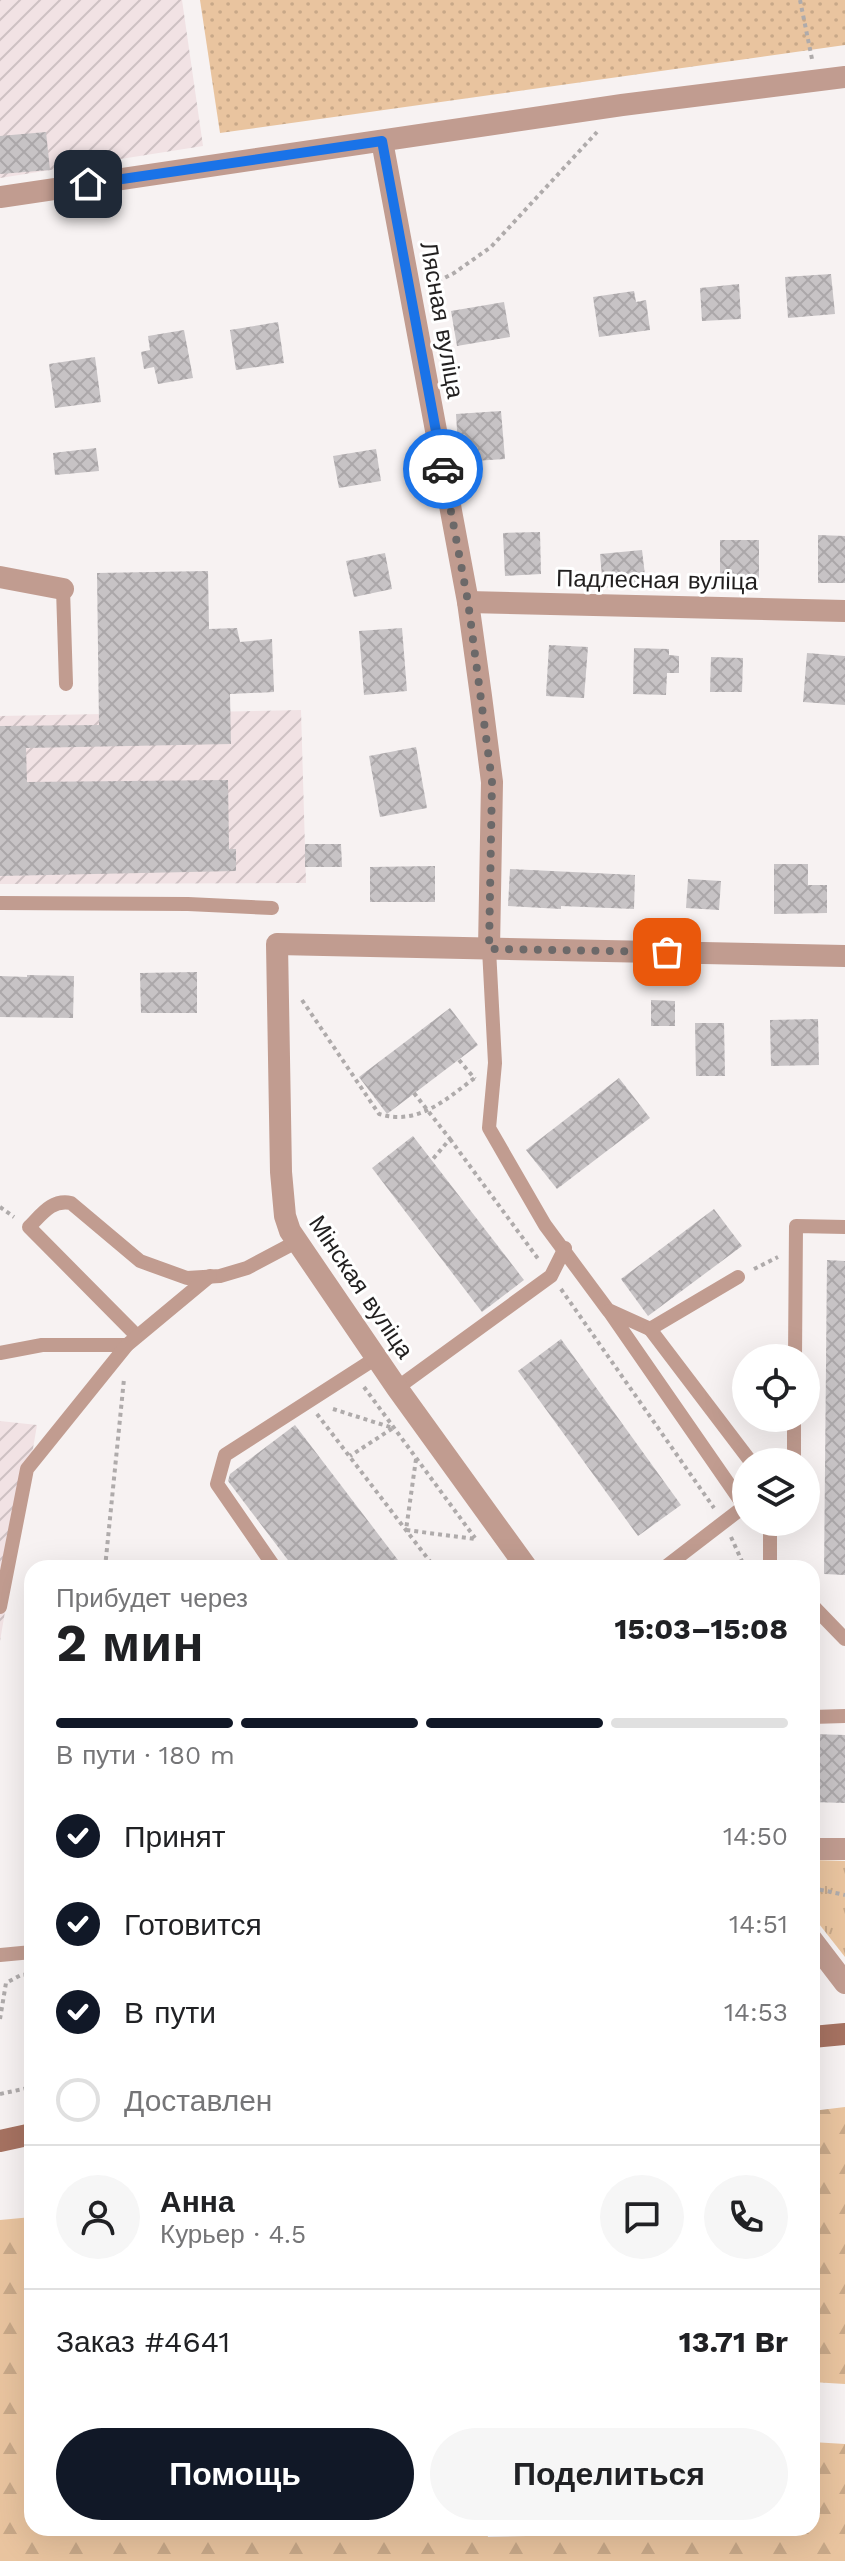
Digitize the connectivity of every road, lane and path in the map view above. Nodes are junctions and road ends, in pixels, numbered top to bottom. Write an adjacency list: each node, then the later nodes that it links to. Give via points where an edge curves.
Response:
1 (800, 0): 3 (path)
2 (845, 77): 3 (street)
3 (816, 81): 4 (street)
4 (622, 105): 5 (street); 7 (path, via 491,247)
5 (382, 141): 6 (street); 7 (street, Лясная вуліца)
6 (0, 197)
7 (411, 295): 10 (street, Лясная вуліца)
8 (0, 577): 9 (street)
9 (63, 589): 12 (lane)
10 (468, 602): 11 (street, Падлесная вуліца); 15 (street, Лясная вуліца, via 492,782)
11 (845, 611)
12 (66, 684)
13 (0, 903): 14 (lane)
14 (272, 908)
15 (489, 949): 16 (street); 19 (lane); 26 (street, Мінская вуліца, via 277,944 281,1172 285,1216)
16 (845, 956)
17 (301, 1000): 22 (path, via 379,1114)
18 (459, 1060): 20 (path)
19 (495, 1063): 20 (path); 27 (lane, via 489,1128 545,1225)
20 (474, 1078): 22 (path)
21 (414, 1093): 22 (path)
22 (429, 1112): 23 (path)
23 (450, 1139): 24 (path); 30 (path)
24 (432, 1160)
25 (845, 1227): 28 (lane, via 796,1226)
26 (296, 1242): 29 (lane, via 247,1268); 37 (street, Мінская вуліца)
27 (565, 1248): 30 (lane); 32 (lane)
28 (796, 1248): 31 (path); 35 (lane)
29 (210, 1276): 34 (lane); 34 (lane, via 187,1278 140,1261 71,1203 51,1206 29,1227)
30 (551, 1276): 39 (lane); 47 (path)
31 (738, 1277): 33 (lane)
32 (608, 1310): 33 (lane); 45 (lane)
33 (650, 1329): 42 (lane)
34 (132, 1340): 36 (lane); 52 (path); 59 (lane, via 27,1469)
35 (795, 1344)
36 (0, 1353)
37 (376, 1358): 38 (lane); 39 (street, Мінская вуліца)
38 (353, 1372): 40 (lane); 41 (path)
39 (397, 1388): 55 (street, Мінская вуліца)
40 (307, 1402): 41 (path); 43 (path); 53 (lane, via 225,1455 217,1484)
41 (393, 1428): 43 (path); 44 (path)
42 (740, 1448)
43 (349, 1456): 48 (path)
44 (416, 1459): 48 (path); 50 (path)
45 (732, 1487)
46 (732, 1517): 47 (lane)
47 (724, 1523): 56 (lane); 57 (path)
48 (406, 1530): 50 (path); 54 (path)
49 (771, 1536): 58 (lane)
50 (476, 1540): 51 (path)
51 (483, 1549)
52 (106, 1560)
53 (269, 1560)
54 (429, 1560)
55 (521, 1560)
56 (675, 1560)
57 (741, 1560)
58 (772, 1560)
59 (0, 1607)
60 (820, 1613): 61 (lane)
61 (845, 1639)
62 (845, 1716): 63 (lane)
63 (820, 1717)
64 (820, 1849): 65 (street)
65 (845, 1849)
66 (820, 1890): 67 (path)
67 (845, 1895)
68 (820, 1950): 72 (street)
69 (24, 1953): 70 (lane)
70 (0, 1955)
71 (24, 1975): 73 (path, via 6,1983)
72 (845, 1983)
73 (0, 2019)
74 (845, 2034): 75 (main road)
75 (820, 2036)
76 (24, 2089): 77 (path)
77 (0, 2094)
78 (24, 2136): 79 (main road)
79 (0, 2141)

